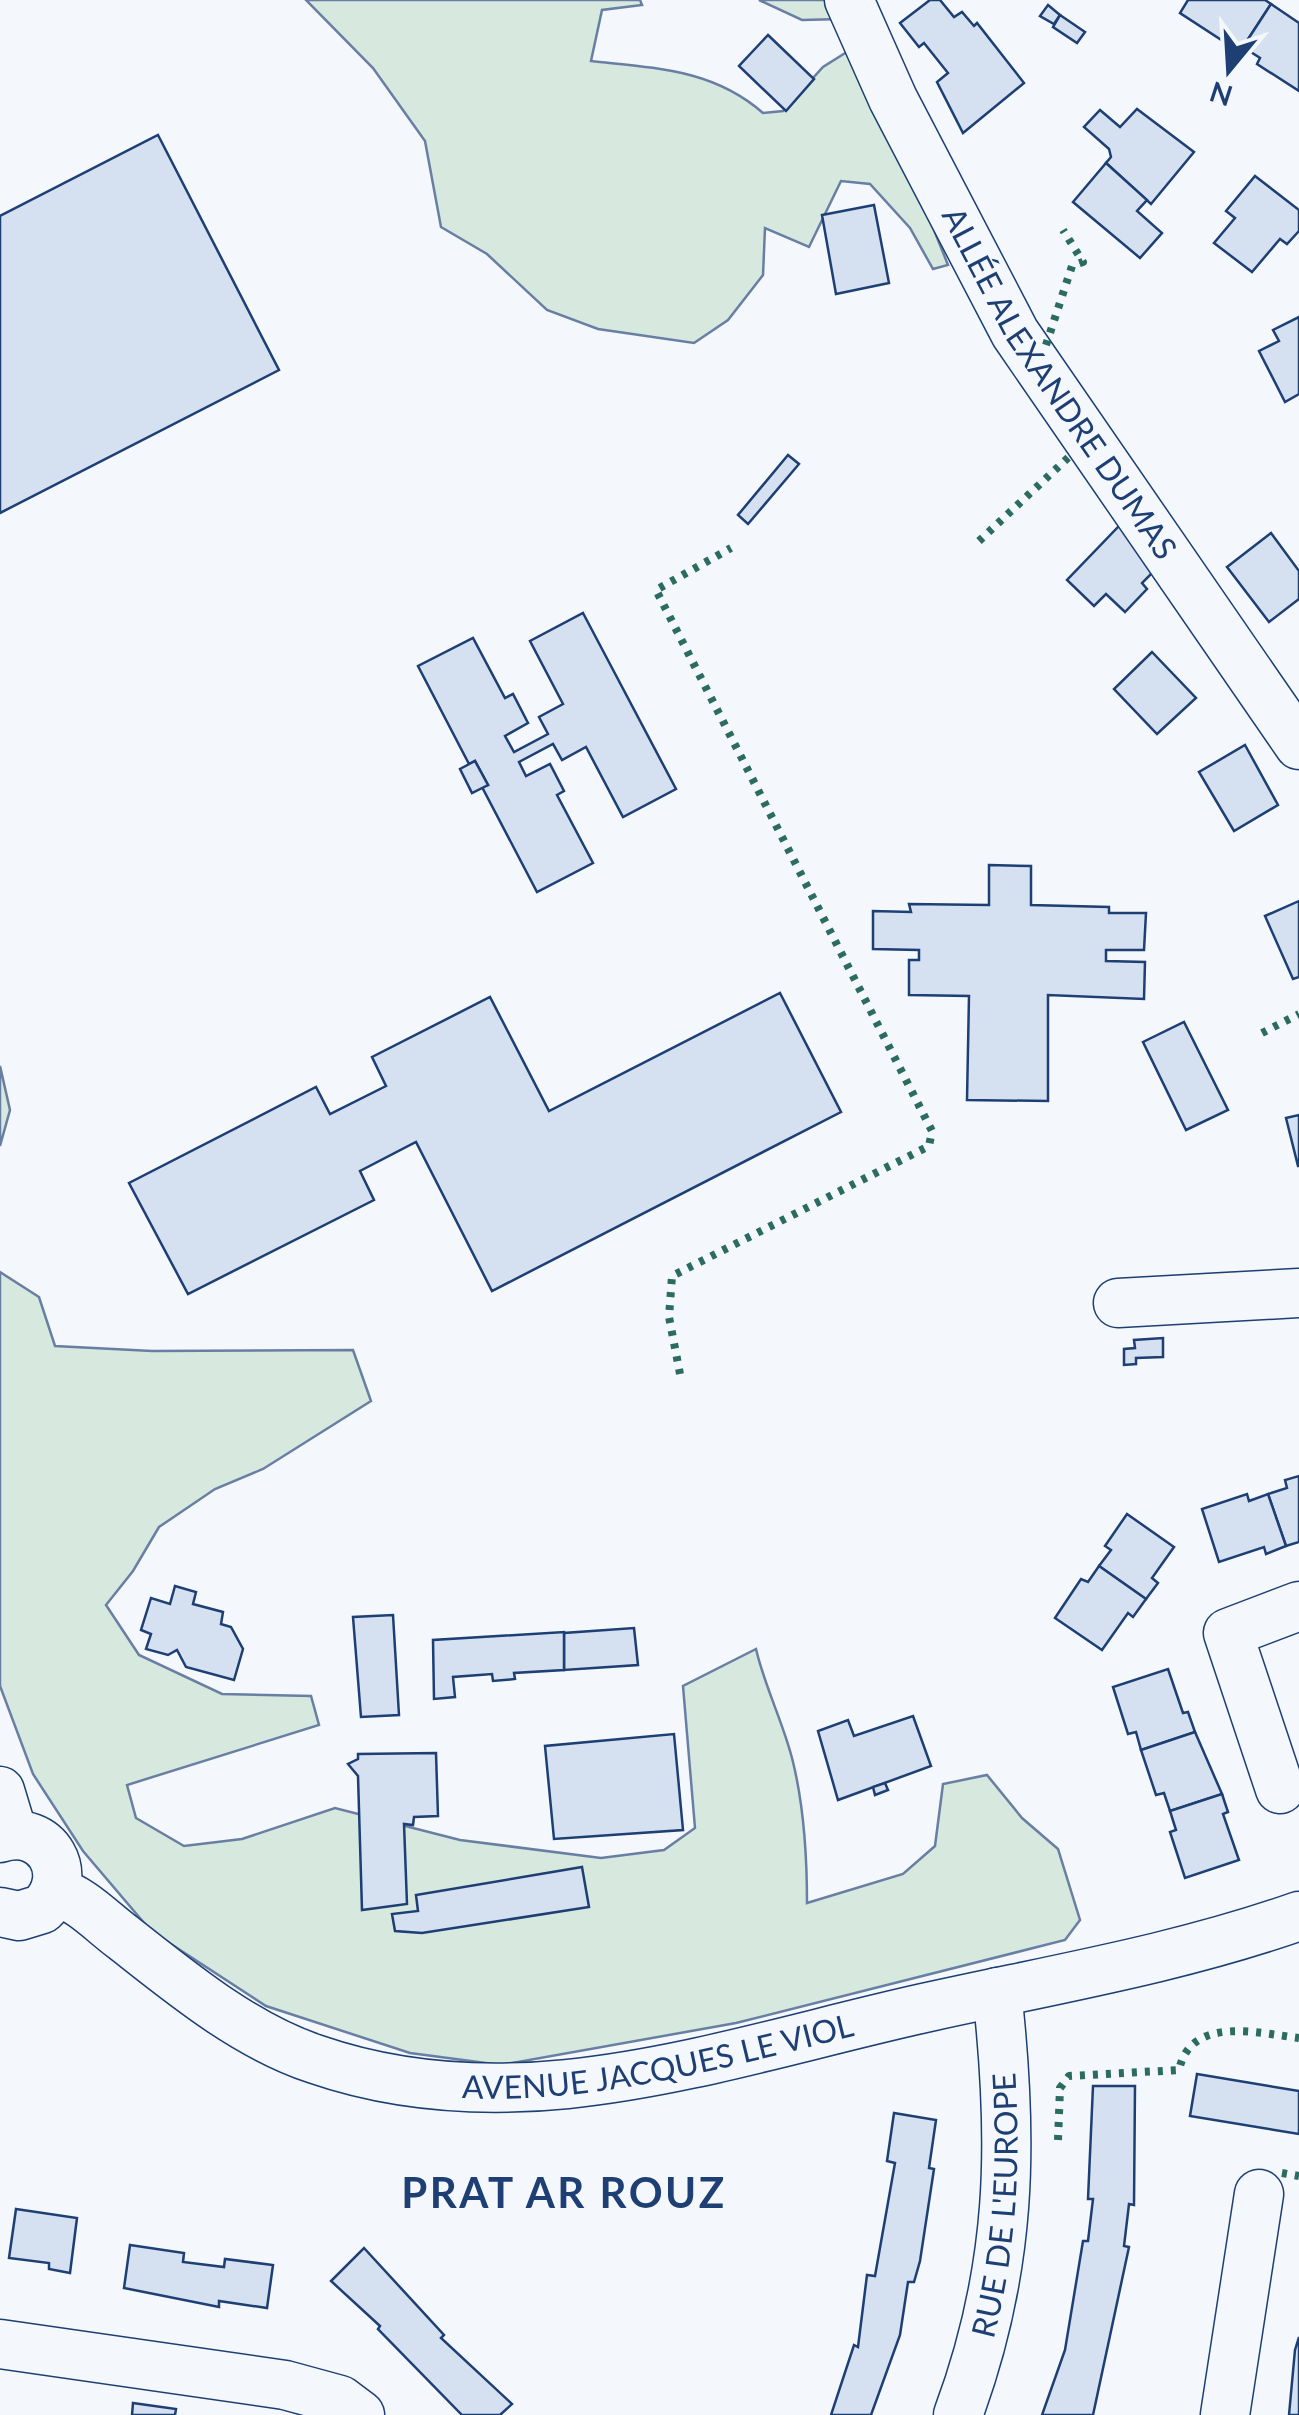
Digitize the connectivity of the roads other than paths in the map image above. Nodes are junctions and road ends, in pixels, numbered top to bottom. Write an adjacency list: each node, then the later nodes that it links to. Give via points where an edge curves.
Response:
1 (848, 0): 2 (street, ALLÉE ALEXANDRE DUMAS, via 1015,333)
2 (1299, 746)
3 (1299, 1294): 4 (street)
4 (1118, 1302)
5 (1299, 1606): 6 (street, via 1228,1633)
6 (1280, 1789)
7 (4, 1821): 8 (street, via 48,1847 58,1868)
8 (56, 1891): 9 (street, via 31,1914); 11 (street, AVENUE JACQUES LE VIOL, via 279,2044 355,2072 440,2088 506,2091 582,2083)
9 (0, 1912)
10 (1299, 1916): 11 (street, AVENUE JACQUES LE VIOL, via 1194,1950)
11 (996, 1992): 16 (street, RUE DE L'EUROPE, via 1010,2131 1004,2240 982,2346)
12 (1259, 2194): 17 (street)
13 (0, 2344): 14 (street)
14 (259, 2398): 15 (street, via 340,2400)
15 (360, 2415)
16 (958, 2415)
17 (1225, 2415)

